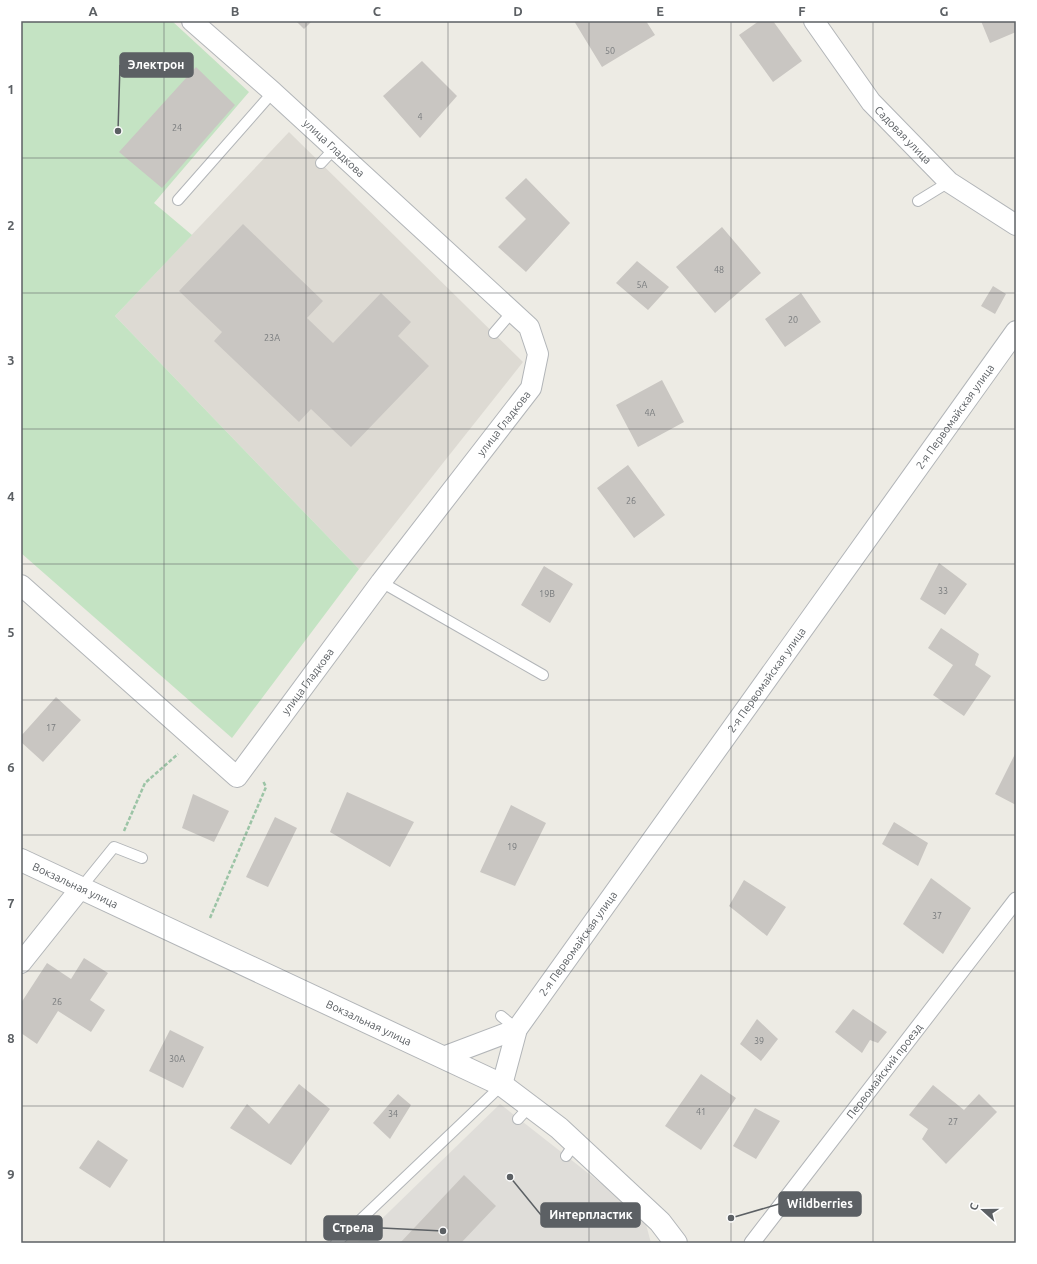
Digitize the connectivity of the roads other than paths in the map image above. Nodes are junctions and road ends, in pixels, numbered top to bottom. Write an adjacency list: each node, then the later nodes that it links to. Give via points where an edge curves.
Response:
1 (192, 21): 3 (street, улица Гладкова)
2 (814, 21): 6 (street, Садовая улица, via 871,102)
3 (273, 92): 4 (street, улица Гладкова); 7 (lane)
4 (334, 149): 5 (lane); 10 (street, улица Гладкова)
5 (321, 163)
6 (949, 182): 8 (lane); 9 (street, Садовая улица)
7 (178, 200)
8 (918, 202)
9 (1016, 225)
10 (512, 312): 12 (lane); 13 (street, улица Гладкова, via 529,327 538,354 531,388)
11 (1016, 330): 22 (street, 2-я Первомайская улица)
12 (494, 333)
13 (381, 582): 14 (street, улица Гладкова, via 237,776); 15 (lane)
14 (21, 585)
15 (543, 675)
16 (142, 858): 18 (lane, via 114,847)
17 (21, 860): 18 (street, Вокзальная улица)
18 (80, 889): 20 (street); 23 (street, Вокзальная улица)
19 (1016, 900): 27 (street, Первомайский проезд)
20 (21, 963)
21 (501, 1016): 22 (lane)
22 (517, 1029): 23 (street); 24 (street, 2-я Первомайская улица)
23 (443, 1057): 24 (street, Вокзальная улица)
24 (502, 1085): 25 (lane); 26 (street, Вокзальная улица, via 524,1112 660,1222)
25 (336, 1243)
26 (676, 1243)
27 (752, 1243)

